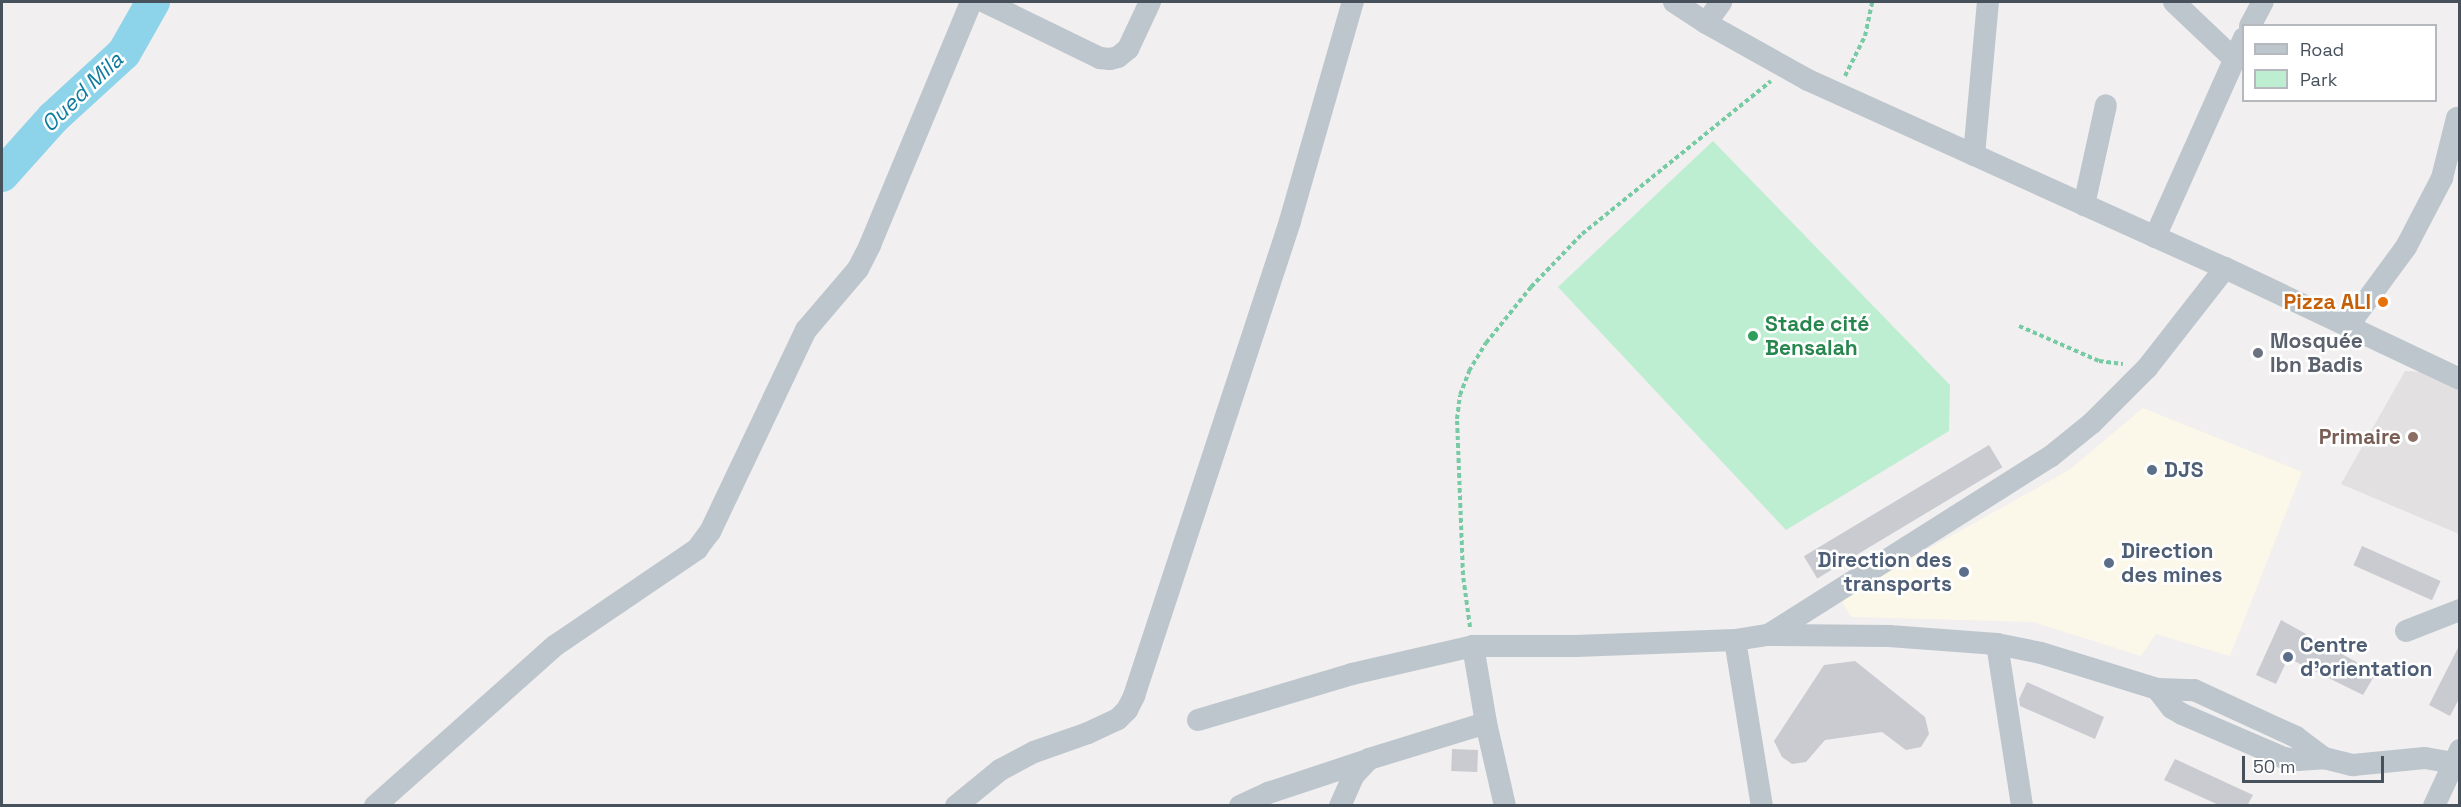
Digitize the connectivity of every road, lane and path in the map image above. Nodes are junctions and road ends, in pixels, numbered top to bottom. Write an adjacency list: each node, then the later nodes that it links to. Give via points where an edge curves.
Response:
1 (970, 2): 37 (street, via 870,245 858,269 806,330 710,532 697,549 556,645)
2 (985, 2): 3 (street, via 1100,58 1110,59 1128,49)
3 (1150, 2)
4 (1353, 2): 38 (street, via 1290,221 1134,696 1118,718 1000,770)
5 (1674, 2): 11 (street)
6 (1721, 2): 11 (street)
7 (1872, 2): 16 (path, via 1865,36)
8 (1988, 2): 19 (street)
9 (2174, 2): 14 (street)
10 (2263, 2): 12 (street)
11 (1706, 23): 15 (street)
12 (2251, 24)
13 (2242, 42): 14 (street)
14 (2233, 58): 21 (street)
15 (1786, 69): 16 (street); 32 (path, via 1582,234 1524,296 1469,371 1456,419 1463,575)
16 (1837, 93): 19 (street)
17 (2106, 105): 20 (street)
18 (2457, 118): 24 (street, via 2442,178 2406,247)
19 (1974, 155): 20 (street)
20 (2084, 205): 21 (street)
21 (2155, 237): 22 (street)
22 (2224, 268): 24 (street); 25 (street)
23 (2019, 326): 25 (path, via 2099,361)
24 (2348, 326): 26 (street)
25 (2147, 368): 29 (street, via 2092,423 2050,457)
26 (2460, 379)
27 (2460, 610): 28 (street)
28 (2406, 631)
29 (1768, 635): 30 (street); 31 (street, via 1889,636)
30 (1735, 640): 32 (street); 42 (street)
31 (1997, 644): 36 (street, via 2041,653 2157,689 2194,690 2296,737 2324,758 2353,765 2408,758); 43 (street)
32 (1473, 646): 33 (street, via 1352,674); 34 (street)
33 (1198, 720)
34 (1486, 723): 35 (street); 41 (street)
35 (1369, 759): 39 (street); 40 (street, via 1354,775)
36 (2458, 760): 44 (street)
37 (375, 806)
38 (956, 806)
39 (1240, 806)
40 (1340, 806)
41 (1505, 806)
42 (1762, 806)
43 (2022, 806)
44 (2434, 806)

